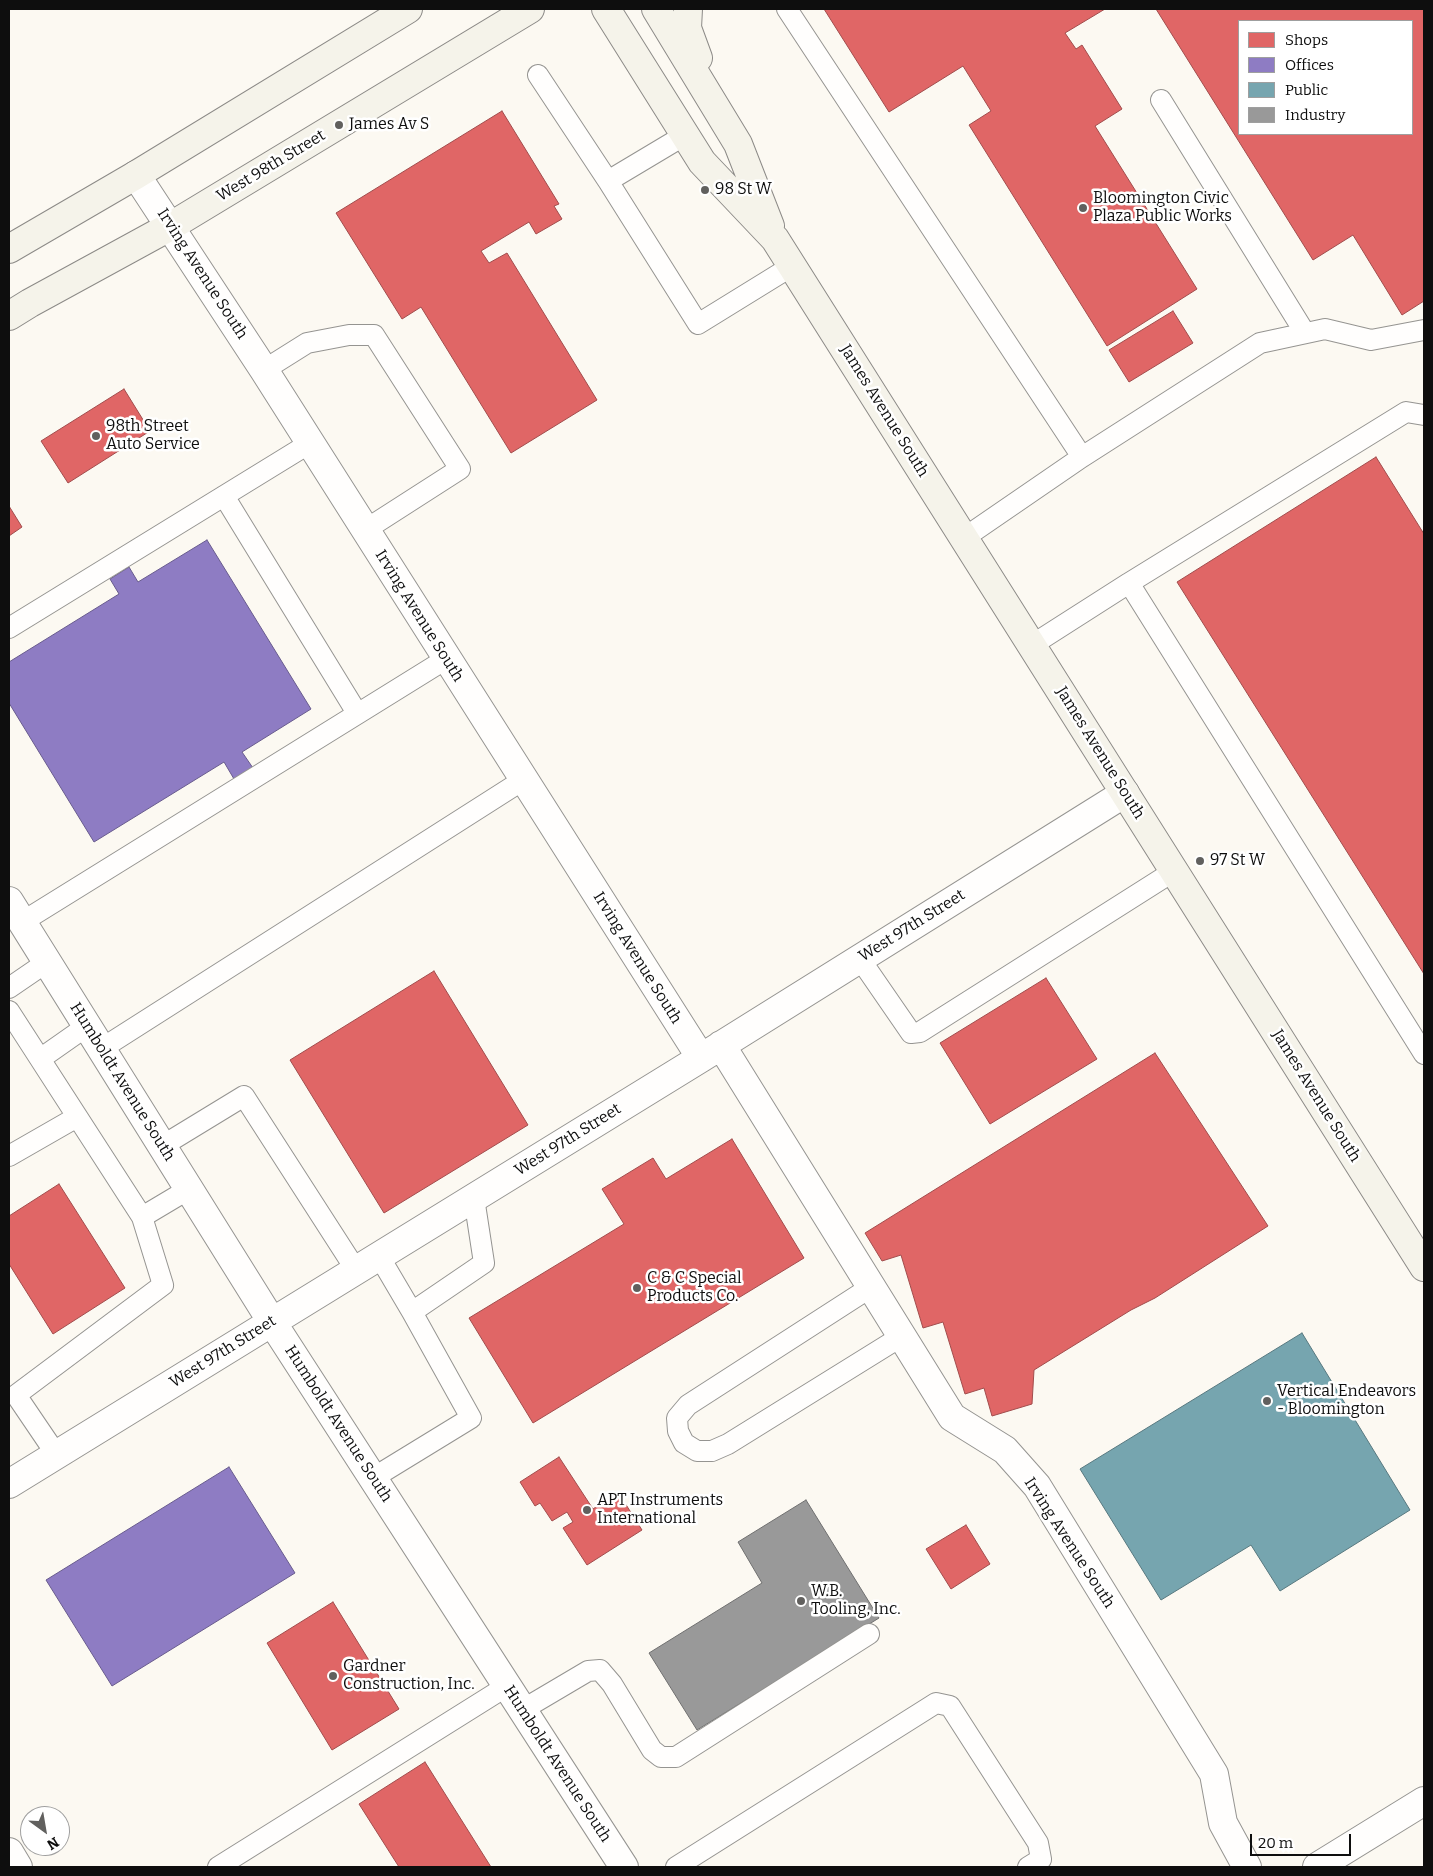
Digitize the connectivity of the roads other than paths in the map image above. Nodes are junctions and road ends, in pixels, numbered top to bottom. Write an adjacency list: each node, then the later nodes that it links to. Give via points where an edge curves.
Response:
1 (408, 9): 11 (street)
2 (530, 9): 13 (street, West 98th Street)
3 (606, 9): 10 (street, James Avenue South)
4 (656, 9): 9 (street, James Avenue South)
5 (688, 9): 9 (street, via 687,28)
6 (787, 9): 23 (lane)
7 (538, 74): 12 (lane)
8 (1161, 100): 19 (lane)
9 (716, 106): 14 (street, James Avenue South, via 738,144)
10 (686, 135): 12 (lane); 14 (street, James Avenue South, via 702,162)
11 (136, 175): 13 (street, Irving Avenue South); 15 (street)
12 (608, 181): 16 (lane, via 698,324)
13 (171, 226): 17 (street, West 98th Street); 20 (street, Irving Avenue South)
14 (775, 239): 16 (street, James Avenue South)
15 (9, 249)
16 (792, 266): 26 (street, James Avenue South)
17 (9, 316)
18 (1424, 330): 19 (lane, via 1371,340 1326,329)
19 (1305, 334): 23 (lane, via 1260,343)
20 (264, 370): 22 (street, Irving Avenue South); 25 (lane, via 307,343 348,335 374,335 460,469)
21 (1424, 415): 27 (lane, via 1406,412)
22 (310, 443): 24 (lane); 25 (street, Irving Avenue South)
23 (1082, 457): 26 (lane)
24 (224, 496): 28 (lane); 31 (lane)
25 (365, 530): 30 (street, Irving Avenue South)
26 (964, 538): 29 (street, James Avenue South)
27 (1129, 583): 29 (lane); 43 (lane)
28 (9, 628)
29 (1032, 645): 33 (street, James Avenue South)
30 (446, 659): 31 (lane); 32 (street, Irving Avenue South)
31 (357, 714): 35 (lane)
32 (524, 780): 41 (lane); 42 (street, Irving Avenue South)
33 (1125, 793): 34 (street, James Avenue South); 36 (street, West 97th Street)
34 (1174, 871): 36 (lane, via 920,1032 911,1032); 52 (street, James Avenue South)
35 (15, 912): 37 (street, Humboldt Avenue South)
36 (860, 959): 42 (street, West 97th Street)
37 (47, 962): 38 (lane); 40 (street, Humboldt Avenue South)
38 (9, 988)
39 (9, 1011): 44 (lane)
40 (87, 1026): 41 (street, Humboldt Avenue South); 44 (lane)
41 (101, 1049): 46 (street, Humboldt Avenue South)
42 (711, 1052): 49 (street, West 97th Street); 54 (street, Irving Avenue South)
43 (1424, 1054)
44 (40, 1059): 45 (lane)
45 (77, 1117): 47 (lane); 50 (lane)
46 (162, 1146): 48 (street, Humboldt Avenue South); 53 (lane, via 244,1096)
47 (9, 1156)
48 (188, 1189): 50 (lane); 56 (street, Humboldt Avenue South)
49 (474, 1198): 51 (street, West 97th Street); 55 (lane, via 484,1263)
50 (142, 1218): 58 (lane, via 163,1285)
51 (379, 1256): 53 (street, West 97th Street); 55 (lane)
52 (1424, 1267)
53 (356, 1270): 56 (street, West 97th Street)
54 (871, 1287): 57 (street, Irving Avenue South); 57 (lane, via 688,1405 677,1418 678,1431 684,1443 697,1451 712,1451 728,1444)
55 (412, 1312): 60 (lane, via 471,1418)
56 (272, 1322): 59 (street, West 97th Street); 60 (street, Humboldt Avenue South)
57 (902, 1336): 72 (street, Irving Avenue South, via 952,1417 1005,1450 1037,1486 1214,1774 1223,1823)
58 (13, 1397): 59 (lane)
59 (56, 1454): 61 (street, West 97th Street)
60 (373, 1478): 63 (street, Humboldt Avenue South)
61 (9, 1484)
62 (869, 1634): 64 (lane, via 676,1757 661,1757 652,1750 600,1670 588,1671)
63 (507, 1686): 64 (street, Humboldt Avenue South); 69 (lane)
64 (522, 1710): 67 (street, Humboldt Avenue South)
65 (1424, 1801): 73 (street)
66 (9, 1852): 68 (street)
67 (616, 1865)
68 (18, 1867)
69 (218, 1867)
70 (676, 1867): 71 (lane, via 936,1704 950,1706 1038,1844 1041,1859)
71 (1028, 1867)
72 (1247, 1867)
73 (1317, 1867)

